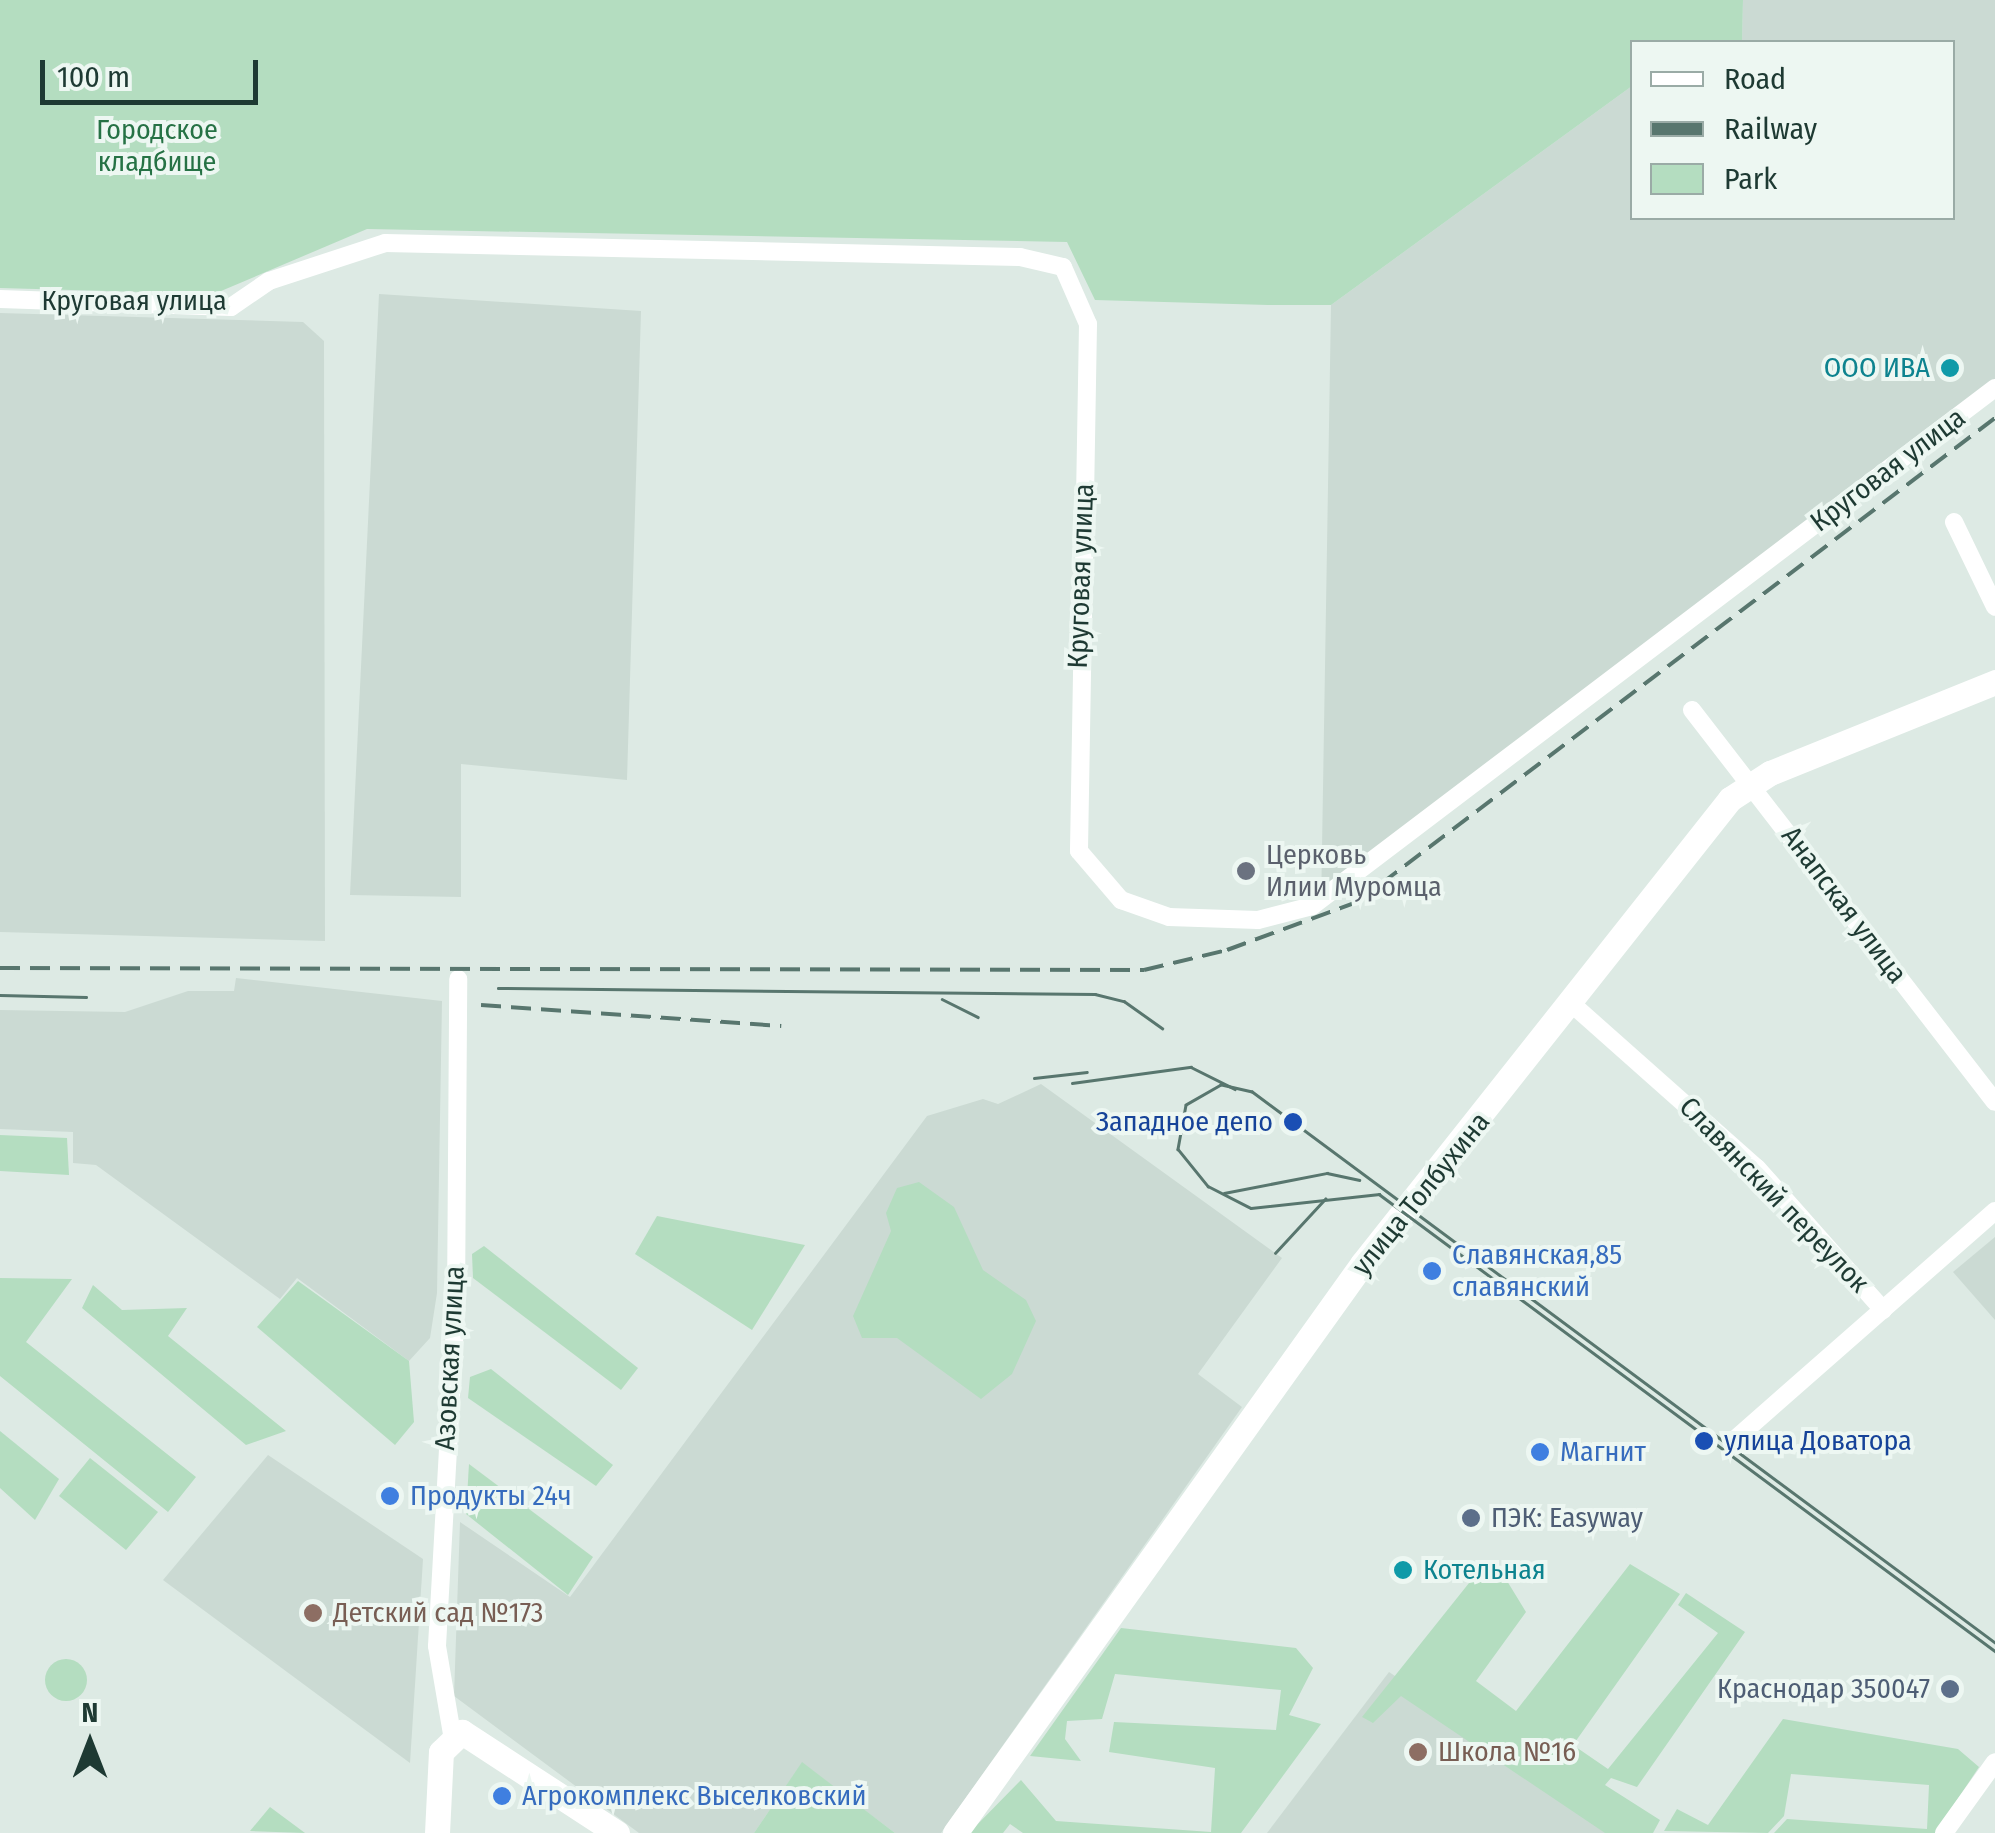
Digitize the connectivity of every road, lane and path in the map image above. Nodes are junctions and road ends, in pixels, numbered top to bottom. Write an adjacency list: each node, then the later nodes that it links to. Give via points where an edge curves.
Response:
1 (0, 299): 2 (street, Круговая улица, via 231,307 270,281 385,243 1020,257 1063,267 1088,324 1079,851 1121,900 1169,917 1258,920 1312,906)
2 (1995, 388)
3 (1954, 522): 4 (street)
4 (1995, 607)
5 (1995, 682): 7 (street, улица Толбухина)
6 (1692, 710): 7 (street, Анапская улица)
7 (1752, 784): 9 (street, улица Толбухина, via 1730,799); 10 (street, Анапская улица)
8 (458, 979): 14 (street, Азовская улица, via 456,1303 437,1646)
9 (1572, 1004): 12 (street, Славянский переулок, via 1756,1168); 18 (street, улица Толбухина, via 1362,1264)
10 (1995, 1102)
11 (1995, 1210): 12 (street)
12 (1883, 1310): 13 (street)
13 (1732, 1442)
14 (452, 1734): 16 (street, via 441,1752); 17 (street, via 472,1734)
15 (1995, 1762): 19 (street)
16 (437, 1833)
17 (617, 1833)
18 (955, 1833)
19 (1944, 1833)

